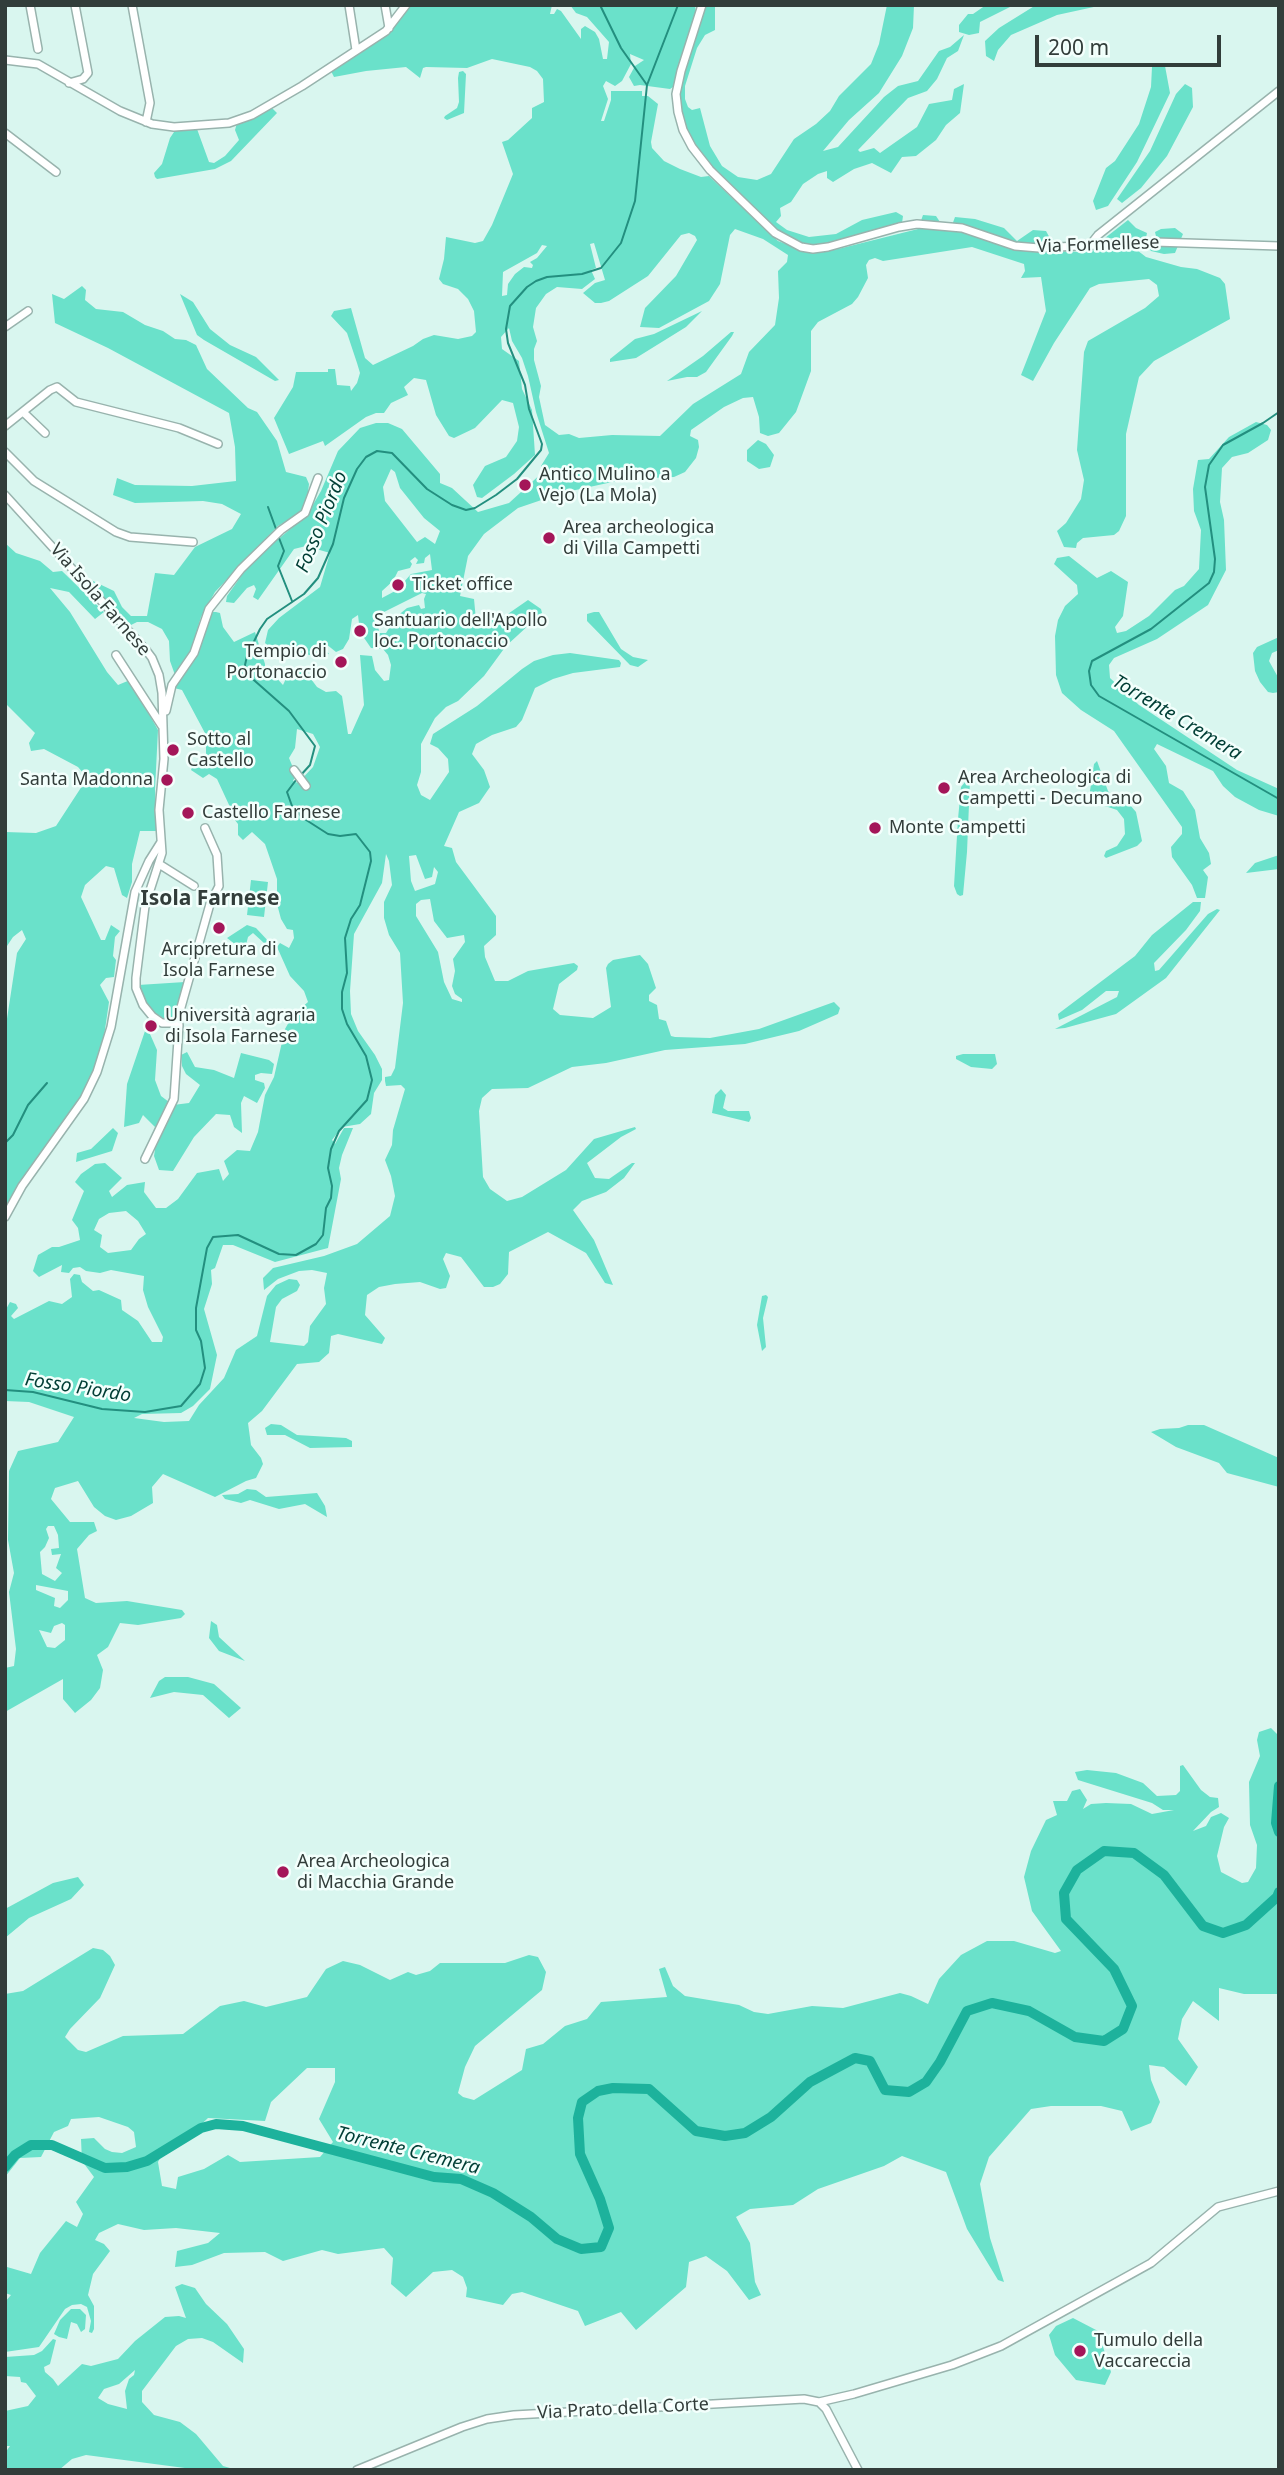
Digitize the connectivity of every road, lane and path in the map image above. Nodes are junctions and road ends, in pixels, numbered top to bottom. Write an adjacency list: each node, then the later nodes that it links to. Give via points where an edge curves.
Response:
1 (30, 5): 9 (street)
2 (75, 5): 12 (street, via 88,73)
3 (132, 5): 14 (street, via 150,103)
4 (349, 5): 10 (street)
5 (385, 5): 8 (street)
6 (406, 5): 8 (street)
7 (702, 5): 17 (street, Via Formellese, via 678,83 680,122 704,164 775,233 813,249 917,224 962,228 1015,246)
8 (389, 28): 10 (street)
9 (38, 49)
10 (356, 51): 14 (street, via 252,115 174,127)
11 (5, 60): 12 (street, via 38,64)
12 (68, 83): 14 (street)
13 (1279, 91): 17 (street)
14 (146, 122)
15 (5, 133): 16 (street)
16 (56, 172)
17 (1090, 245): 18 (street, Via Formellese)
18 (1279, 246)
19 (28, 311): 20 (street)
20 (5, 327)
21 (23, 412): 22 (street); 23 (street); 24 (street, via 58,387 76,402 179,428)
22 (5, 426)
23 (45, 433)
24 (218, 444)
25 (5, 452): 28 (street, via 34,481 116,532)
26 (318, 478): 30 (street, via 305,513 240,569 209,609 194,653 172,685)
27 (5, 495): 30 (street, Via Isola Farnese, via 152,658 161,682)
28 (193, 542)
29 (116, 655): 30 (street)
30 (162, 723): 34 (street, Via Isola Farnese)
31 (295, 771): 32 (street)
32 (304, 783)
33 (205, 828): 35 (street, Via Isola Farnese, via 216,855 219,886 174,1023 162,1023 146,1011 136,988 145,906)
34 (161, 842): 35 (street, Via Isola Farnese); 39 (street, via 135,892 111,1027 97,1072)
35 (159, 864): 36 (street)
36 (194, 886)
37 (179, 1025): 38 (street, via 174,1099)
38 (145, 1159)
39 (5, 1217)
40 (1279, 2191): 41 (street, Via Prato della Corte, via 1219,2207 1151,2263 1001,2346 952,2365)
41 (819, 2402): 42 (street, Via Prato della Corte, via 800,2399 514,2415 463,2427); 43 (street)
42 (358, 2469)
43 (858, 2470)

